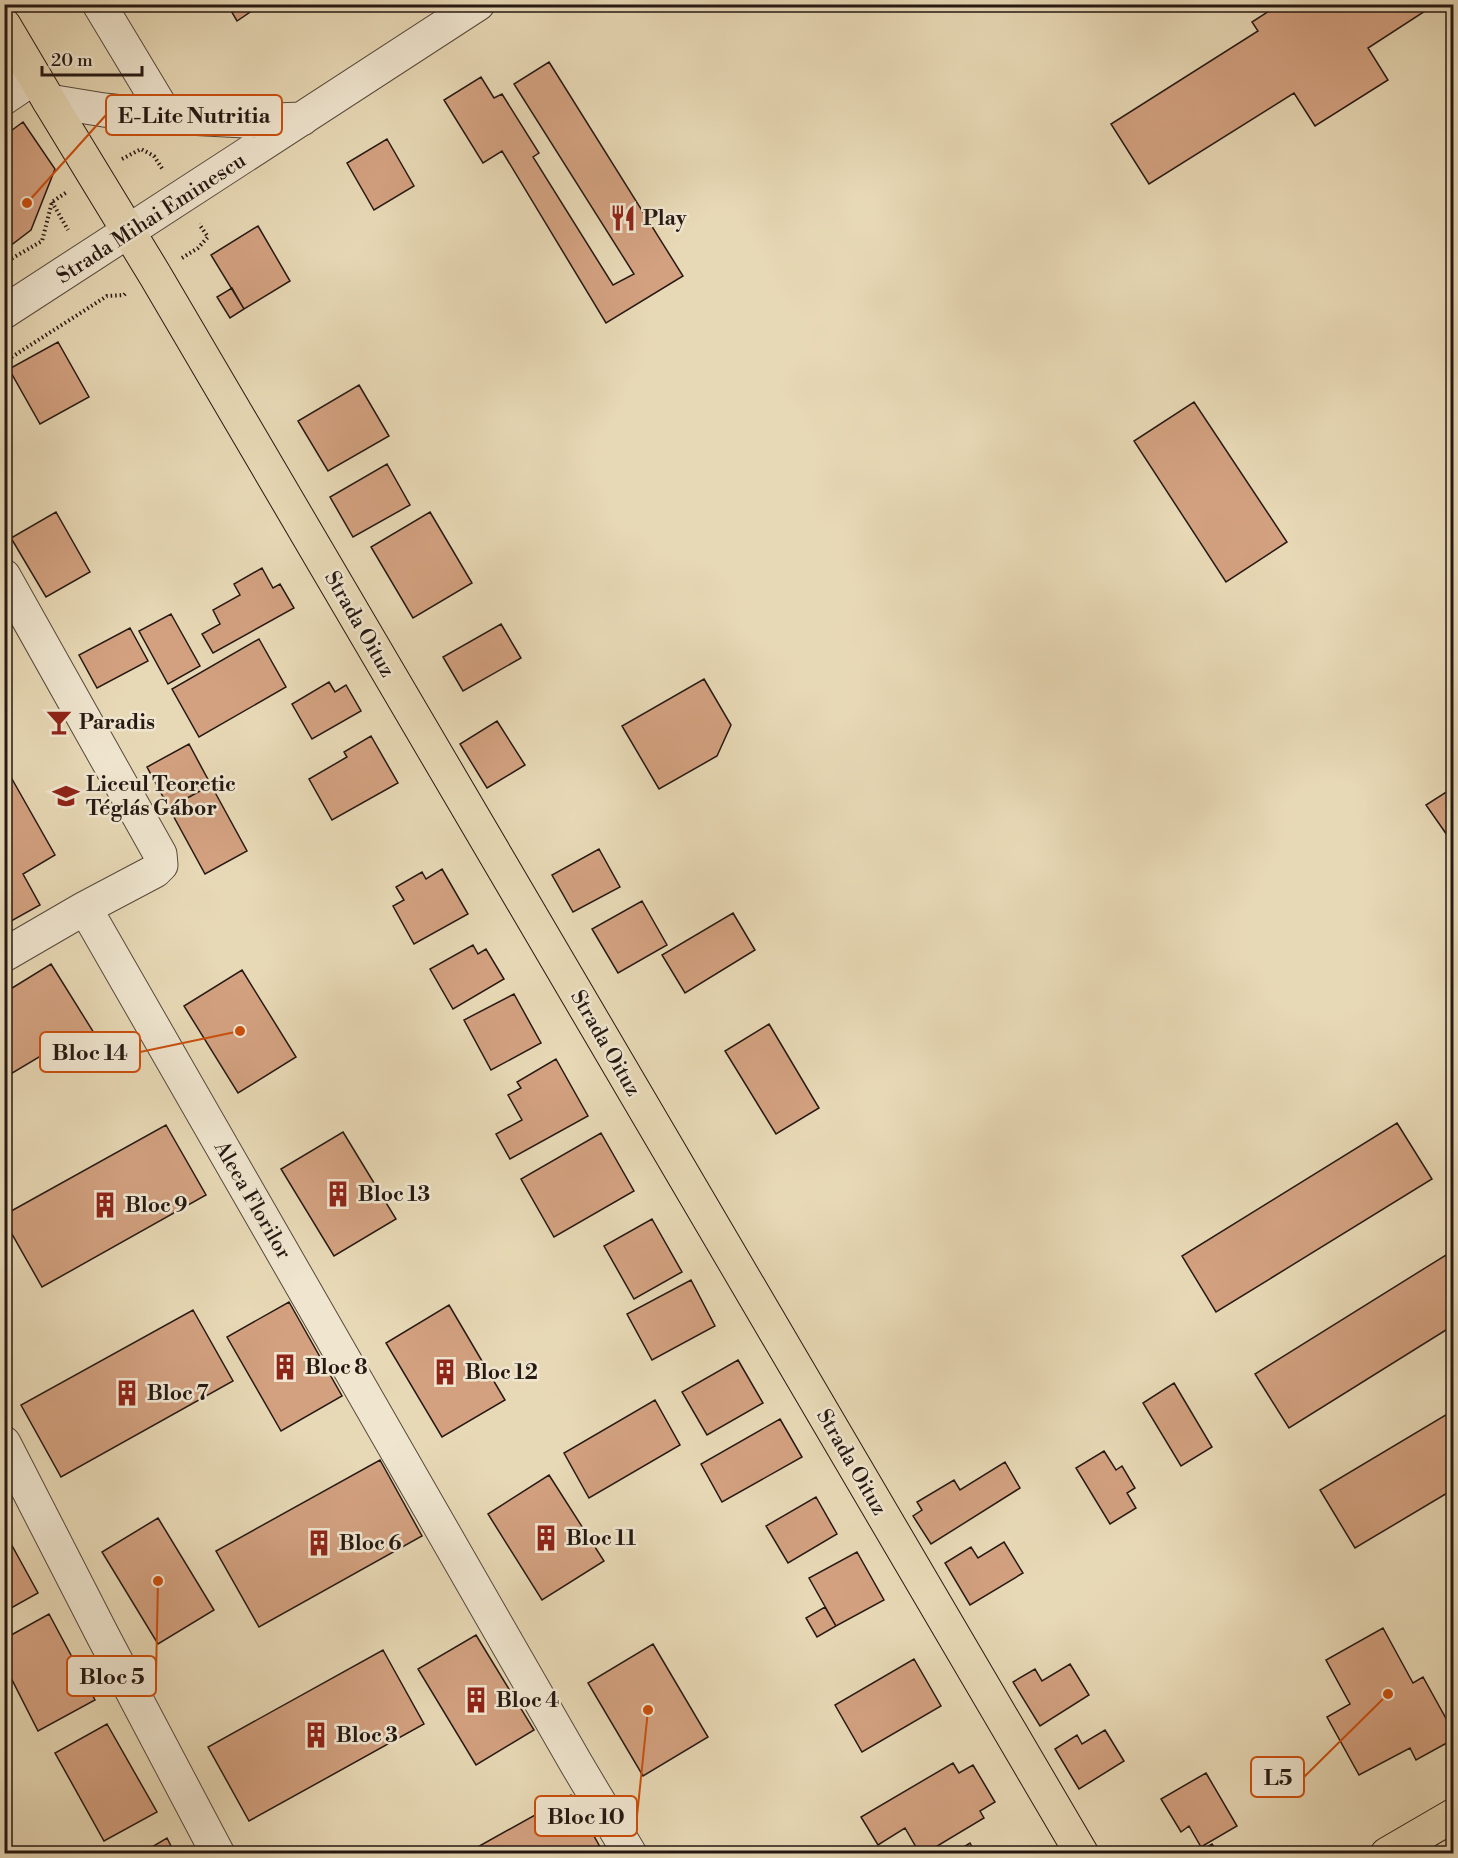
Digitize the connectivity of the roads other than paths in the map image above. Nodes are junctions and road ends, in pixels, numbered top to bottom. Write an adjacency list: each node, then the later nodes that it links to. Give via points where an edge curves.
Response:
1 (99, 4): 6 (street)
2 (478, 4): 7 (street, Strada Mihai Eminescu)
3 (4, 25): 4 (main road, Strada Oituz)
4 (42, 89): 5 (street); 6 (street, via 104,110); 8 (main road, Strada Oituz)
5 (4, 98)
6 (167, 117): 7 (street)
7 (304, 119): 8 (street, Strada Mihai Eminescu)
8 (130, 232): 9 (street, Strada Mihai Eminescu); 17 (main road, Strada Oituz)
9 (4, 312)
10 (4, 576): 11 (street, via 160,854 161,865 155,871)
11 (85, 908): 12 (street); 16 (street, Aleea Florilor)
12 (4, 955)
13 (4, 1443): 15 (street)
14 (1454, 1815): 18 (main road)
15 (218, 1854)
16 (630, 1854)
17 (1082, 1854)
18 (1387, 1854)

